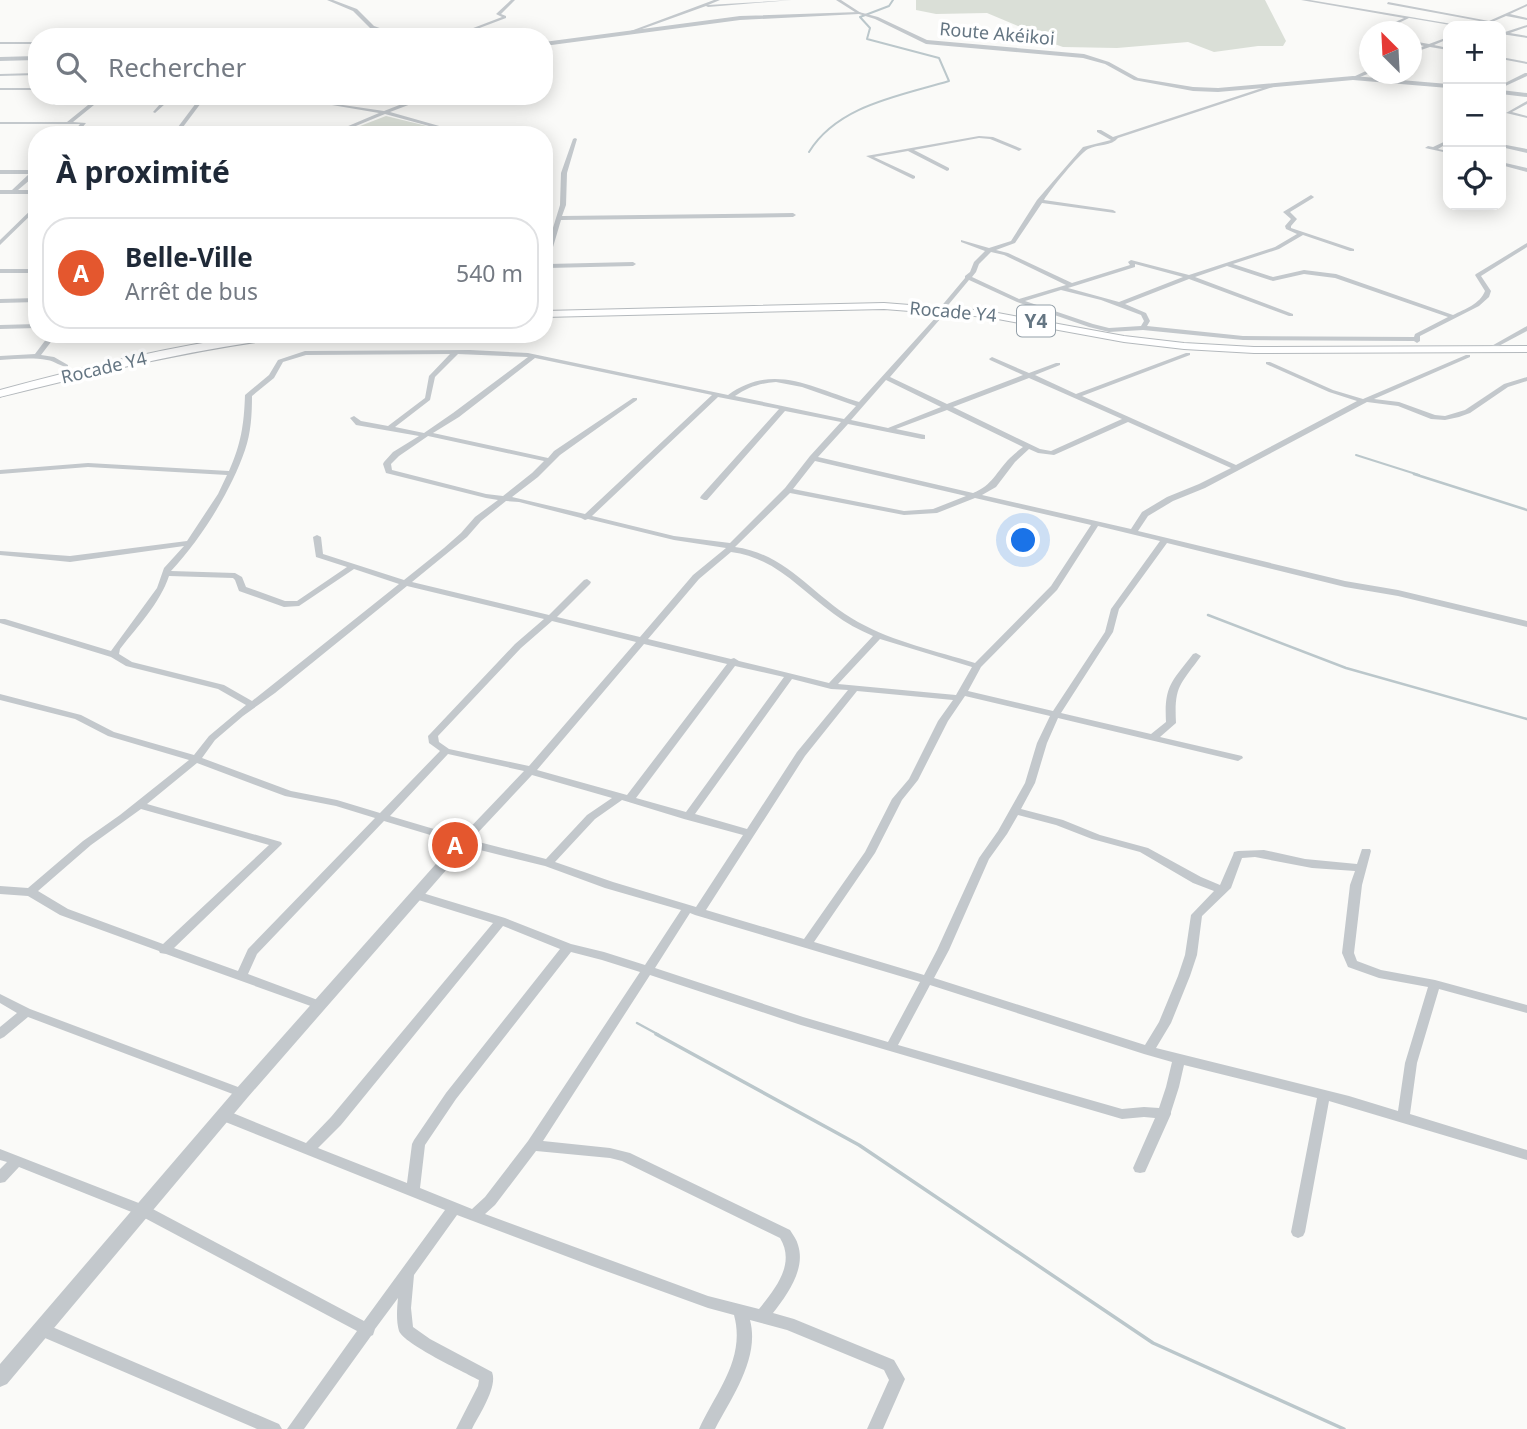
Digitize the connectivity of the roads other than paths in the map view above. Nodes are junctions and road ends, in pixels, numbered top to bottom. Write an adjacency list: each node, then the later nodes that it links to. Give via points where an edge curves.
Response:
1 (329, 0): 20 (street, via 355,10)
2 (513, 0): 21 (street, via 498,14 505,17)
3 (718, 0): 9 (street)
4 (790, 0): 9 (street)
5 (838, 0): 10 (street)
6 (1303, 0): 13 (street)
7 (1388, 3): 16 (street)
8 (1527, 5): 12 (street)
9 (704, 6): 22 (street)
10 (859, 13): 22 (street, Route Akéikoi, via 740,18); 45 (street, Route Akéikoi, via 926,42 1084,56 1136,79 1175,86 1217,90)
11 (1416, 15): 13 (street)
12 (1506, 15): 14 (street); 17 (street)
13 (1409, 17): 15 (street); 18 (street)
14 (1527, 19)
15 (1400, 21)
16 (1485, 21)
17 (1492, 21)
18 (1443, 23)
19 (1527, 26): 23 (street)
20 (375, 28)
21 (476, 28)
22 (630, 32): 29 (street, Route Akéikoi)
23 (1506, 32)
24 (1506, 33): 25 (street)
25 (1527, 37)
26 (1443, 40): 31 (street)
27 (0, 43): 28 (street)
28 (28, 43)
29 (553, 43)
30 (1422, 43): 31 (street)
31 (1429, 45): 32 (street); 33 (street)
32 (1422, 48)
33 (1443, 48)
34 (28, 58): 35 (street)
35 (0, 59)
36 (1506, 59): 37 (street)
37 (1527, 63)
38 (28, 74): 41 (street)
39 (1527, 74): 47 (street)
40 (0, 75): 41 (street)
41 (8, 75): 44 (street)
42 (1359, 76): 43 (street)
43 (1353, 78): 45 (street, Route Akéikoi); 46 (street, Route Akéikoi)
44 (0, 81)
45 (1277, 83): 69 (street)
46 (1443, 86)
47 (1506, 86)
48 (0, 89): 49 (street)
49 (28, 89)
50 (1506, 90): 51 (street)
51 (1527, 95)
52 (1527, 102): 60 (street, via 1508,113)
53 (91, 105): 62 (street)
54 (160, 105): 58 (street)
55 (197, 105): 64 (street)
56 (335, 105): 59 (street)
57 (404, 105): 59 (street)
58 (155, 112)
59 (383, 113): 65 (street); 66 (street)
60 (1527, 117)
61 (0, 123): 62 (street)
62 (68, 123): 63 (street, via 85,123)
63 (82, 126)
64 (181, 126)
65 (351, 126)
66 (433, 126)
67 (1099, 131): 69 (street)
68 (575, 139): 91 (street, via 564,173)
69 (1115, 140): 87 (street, via 1085,148)
70 (1443, 143): 74 (street, via 1431,148)
71 (1506, 147): 75 (street)
72 (909, 148): 73 (street, via 979,137); 77 (street); 81 (street, via 868,157)
73 (1019, 149)
74 (1443, 151)
75 (1527, 151)
76 (1506, 165): 78 (street)
77 (947, 169)
78 (1527, 170)
79 (28, 171): 80 (street)
80 (0, 172)
81 (913, 177)
82 (28, 178): 84 (street)
83 (0, 192): 84 (street)
84 (13, 192): 85 (street)
85 (28, 192)
86 (1311, 197): 92 (street, via 1286,212 1294,219 1289,229)
87 (1040, 201): 88 (street); 97 (street, via 1013,242)
88 (1113, 212)
89 (28, 215): 95 (street)
90 (793, 215): 91 (street)
91 (560, 218): 93 (street)
92 (1301, 234): 98 (street); 100 (street, via 1277,248)
93 (553, 239)
94 (963, 241): 97 (street)
95 (0, 243)
96 (1527, 245): 115 (street, via 1478,275 1488,296)
97 (990, 250): 104 (street); 106 (street)
98 (1352, 250)
99 (633, 264): 101 (street)
100 (1226, 264): 105 (street); 115 (street, via 1273,279 1304,272 1336,276)
101 (553, 267)
102 (28, 270): 103 (street)
103 (0, 271)
104 (967, 277): 110 (street); 112 (street)
105 (1189, 277): 106 (street, via 1131,262 1133,266); 111 (street); 114 (street)
106 (1070, 284): 107 (street)
107 (1060, 288): 110 (street); 111 (street)
108 (28, 300): 109 (street)
109 (0, 301)
110 (1019, 301): 119 (street, via 1109,330)
111 (1121, 303): 119 (street, via 1144,314)
112 (940, 313): 113 (highway, Rocade Y4 / Y4, via 829,306); 116 (highway, Rocade Y4 / Y4); 124 (highway, Rocade Y4 / Y4, via 1184,346 1254,350); 128 (highway, Rocade Y4 / Y4); 139 (street)
113 (553, 314)
114 (1291, 315)
115 (1454, 317): 124 (street, via 1417,335)
116 (553, 322)
117 (28, 326): 118 (street)
118 (0, 327)
119 (1143, 328): 124 (street, via 1242,338)
120 (1527, 328): 125 (street)
121 (47, 343): 131 (street)
122 (176, 343): 137 (highway, Rocade Y4)
123 (228, 343): 142 (highway, Rocade Y4, via 73,373)
124 (1417, 344): 125 (highway, Rocade Y4 / Y4)
125 (1491, 348): 126 (highway, Rocade Y4 / Y4)
126 (1527, 349)
127 (456, 352): 129 (street); 154 (street, via 432,376 428,399); 163 (street, via 305,353 280,361 267,383 249,395 244,439)
128 (1188, 354): 130 (highway, Rocade Y4 / Y4, via 1256,358); 144 (street)
129 (534, 356): 143 (street); 156 (street)
130 (1468, 356): 133 (highway, Rocade Y4 / Y4); 147 (street)
131 (36, 357): 132 (street); 137 (street, via 59,360)
132 (0, 358)
133 (1527, 358)
134 (992, 359): 138 (street)
135 (1268, 363): 147 (street, via 1320,387)
136 (1058, 364): 138 (street)
137 (66, 366): 141 (highway, Rocade Y4)
138 (1030, 376): 144 (street); 149 (street)
139 (885, 377): 148 (street); 149 (street)
140 (1527, 379): 147 (street, via 1509,383 1489,399 1447,418)
141 (0, 386)
142 (0, 394)
143 (718, 394): 145 (street); 168 (street)
144 (1076, 396): 152 (street)
145 (729, 397): 148 (street, via 748,384 772,381 810,387); 150 (street)
146 (635, 399): 160 (street)
147 (1365, 400): 161 (street)
148 (861, 405): 153 (street)
149 (945, 407): 155 (street); 158 (street)
150 (784, 408): 153 (street); 166 (street)
151 (354, 418): 154 (street)
152 (1129, 419): 158 (street, via 1051,453); 161 (street)
153 (846, 421): 155 (street); 159 (street)
154 (390, 428): 156 (street)
155 (888, 430): 157 (street)
156 (426, 435): 160 (street); 167 (street, via 396,454 387,464 389,471)
157 (922, 437)
158 (1027, 447): 165 (street, via 993,485)
159 (813, 458): 164 (street); 165 (street)
160 (548, 460): 167 (street)
161 (1236, 467): 170 (street, via 1155,507)
162 (0, 472): 163 (street, via 88,465)
163 (230, 473): 173 (street, via 222,494)
164 (788, 490): 165 (street, via 904,513 934,511); 174 (street)
165 (977, 495): 169 (street)
166 (704, 498)
167 (504, 499): 168 (street); 179 (street)
168 (585, 517): 174 (street)
169 (1095, 524): 170 (street); 188 (street, via 1054,589)
170 (1133, 531): 172 (street)
171 (317, 537): 176 (street, via 319,555)
172 (1165, 540): 182 (street); 196 (street, via 1115,609 1109,632)
173 (189, 543): 175 (street, via 71,559); 177 (street)
174 (731, 547): 183 (street, via 767,557 842,616); 184 (street, via 696,578)
175 (0, 553)
176 (354, 566): 177 (street, via 289,605 242,589 234,576); 179 (street)
177 (166, 573): 185 (street, via 154,599)
178 (587, 582): 180 (street)
179 (404, 583): 180 (street); 194 (street)
180 (550, 619): 184 (street); 198 (street, via 438,728 434,743)
181 (2, 621): 185 (street)
182 (1527, 624)
183 (879, 635): 188 (street); 190 (street)
184 (642, 639): 187 (street); 201 (street)
185 (114, 655): 194 (street, via 129,664 221,687)
186 (1196, 656): 197 (street, via 1169,694 1171,723)
187 (734, 661): 189 (street); 202 (street)
188 (977, 666): 192 (street)
189 (790, 676): 190 (street); 206 (street)
190 (831, 686): 191 (street)
191 (854, 690): 192 (street); 207 (street, via 801,754)
192 (960, 695): 196 (street); 218 (street, via 870,852)
193 (5, 699): 195 (street); 200 (street, via 78,717 111,734)
194 (252, 705): 200 (street, via 223,727)
195 (0, 708)
196 (1055, 715): 197 (street); 204 (street)
197 (1155, 736): 199 (street)
198 (446, 751): 201 (street); 205 (street)
199 (1238, 758)
200 (196, 759): 203 (street); 205 (street, via 289,794)
201 (531, 770): 202 (street); 208 (street)
202 (626, 797): 206 (street); 210 (street, via 592,817)
203 (139, 805): 214 (street); 220 (street, via 277,844)
204 (1016, 811): 213 (street, via 1144,850); 223 (street, via 984,858)
205 (385, 816): 208 (street); 222 (street, via 252,952)
206 (688, 817): 207 (street)
207 (749, 833): 216 (street)
208 (463, 842): 210 (street); 215 (street)
209 (1366, 850): 211 (street)
210 (548, 863): 216 (street)
211 (1361, 868): 213 (street, via 1249,852 1238,855); 224 (street, via 1348,959 1378,974)
212 (0, 890): 214 (street)
213 (1222, 890): 231 (street, via 1198,915 1184,976)
214 (30, 892): 220 (street, via 64,912)
215 (416, 895): 217 (street); 226 (street)
216 (693, 910): 218 (street); 221 (street)
217 (501, 921): 219 (street); 239 (street)
218 (807, 944): 223 (street)
219 (568, 947): 221 (street); 245 (street, via 419,1144)
220 (164, 950): 222 (street)
221 (646, 969): 230 (street); 238 (street)
222 (242, 976): 226 (street)
223 (927, 980): 230 (street); 231 (street)
224 (1435, 984): 227 (street); 237 (street, via 1411,1063)
225 (0, 998): 228 (street)
226 (319, 1005): 233 (street)
227 (1527, 1009)
228 (26, 1012): 229 (street); 233 (street)
229 (0, 1034)
230 (891, 1047): 235 (street, via 1122,1114)
231 (1148, 1051): 232 (street)
232 (1178, 1058): 234 (street); 235 (street)
233 (242, 1093): 236 (street)
234 (1324, 1095): 237 (street); 249 (street)
235 (1165, 1114): 243 (street)
236 (223, 1115): 239 (street); 247 (street)
237 (1403, 1117): 241 (street)
238 (533, 1145): 248 (street); 252 (street, via 625,1157 785,1234 794,1258 780,1293)
239 (307, 1150): 245 (street)
240 (0, 1154): 242 (street)
241 (1527, 1155)
242 (17, 1161): 244 (street); 247 (street)
243 (1140, 1168)
244 (0, 1178)
245 (413, 1191): 246 (street)
246 (454, 1208): 248 (street); 250 (street)
247 (144, 1211): 253 (street); 254 (street)
248 (474, 1215): 251 (street)
249 (1298, 1232)
250 (407, 1276): 254 (street); 258 (street, via 406,1330 487,1377)
251 (740, 1311): 252 (street); 259 (street, via 747,1335 743,1356)
252 (762, 1316): 260 (street, via 889,1365 897,1379)
253 (43, 1330): 255 (street); 256 (street)
254 (368, 1330): 257 (street)
255 (0, 1378)
256 (274, 1429)
257 (295, 1429)
258 (464, 1429)
259 (707, 1429)
260 (875, 1429)

